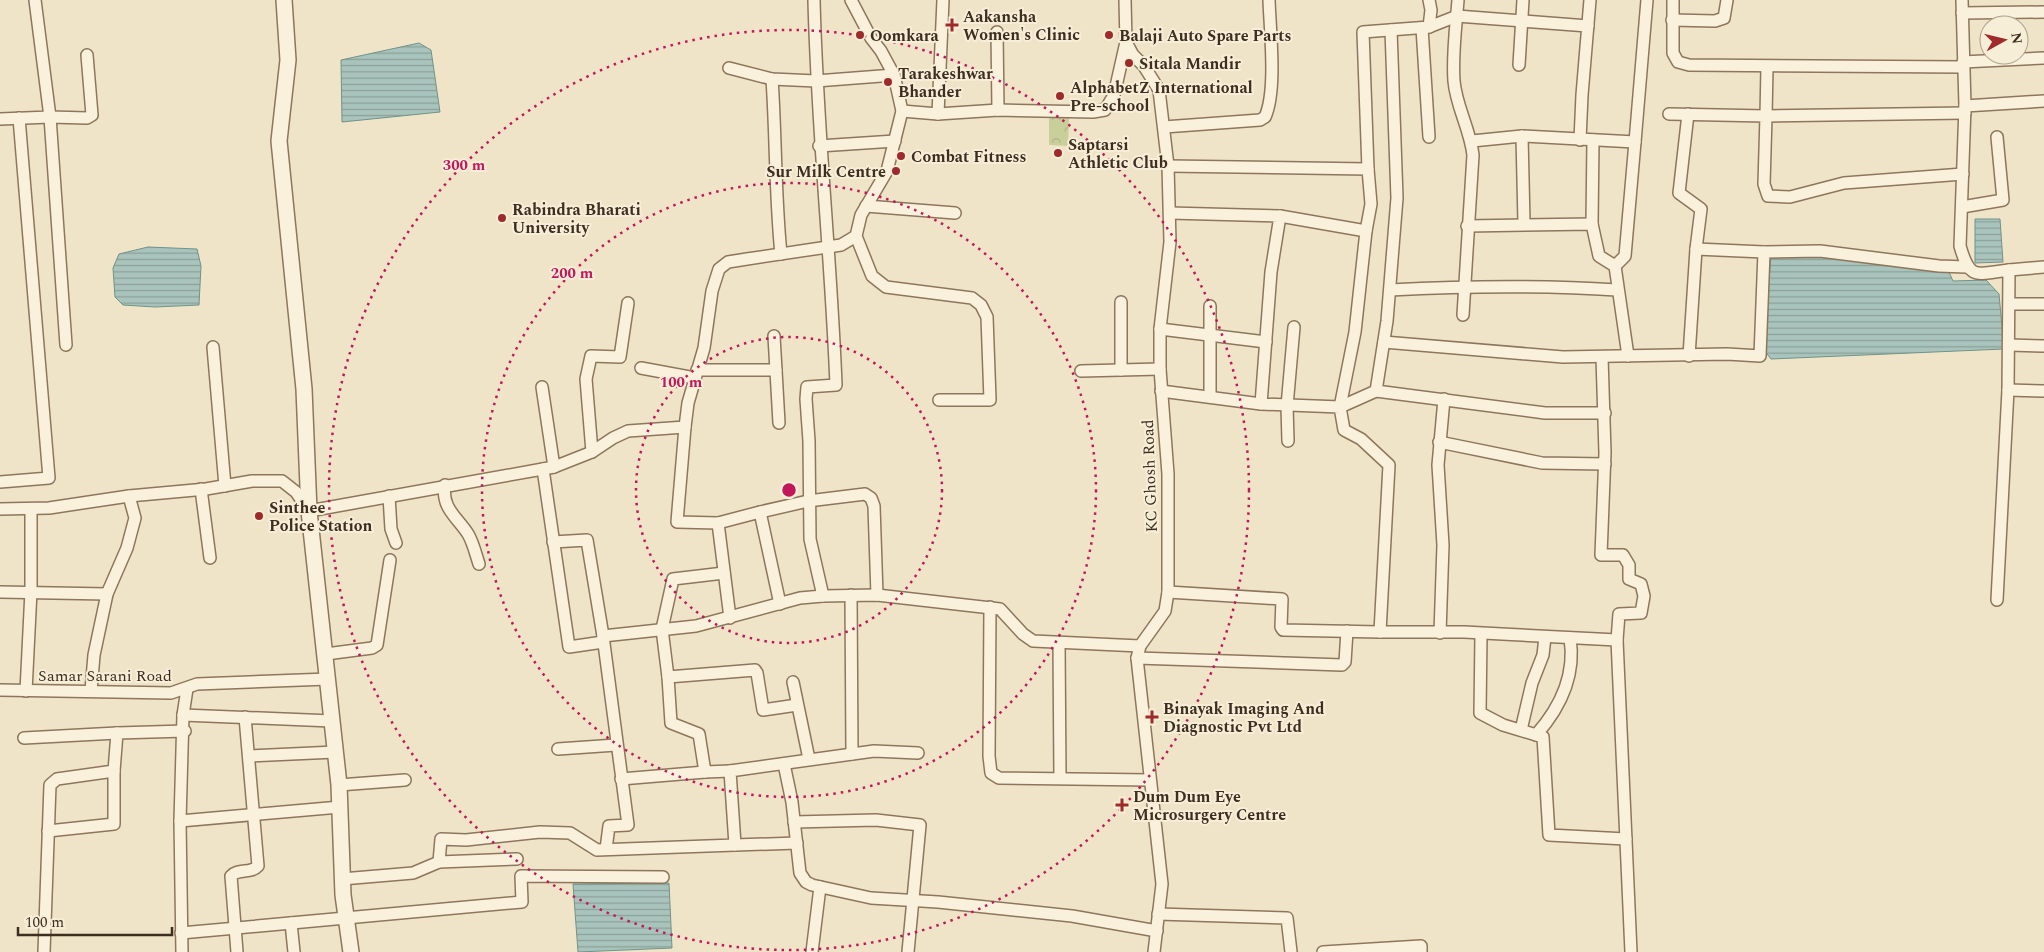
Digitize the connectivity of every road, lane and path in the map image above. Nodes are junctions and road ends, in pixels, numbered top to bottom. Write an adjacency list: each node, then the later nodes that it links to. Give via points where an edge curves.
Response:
1 (35, 0): 43 (street)
2 (284, 0): 133 (street, via 288,60 279,141 304,389)
3 (814, 0): 34 (street)
4 (851, 0): 32 (street)
5 (943, 0): 39 (street)
6 (1125, 0): 25 (street)
7 (1269, 0): 46 (street, via 1271,76 1270,101 1265,117)
8 (1429, 0): 22 (street)
9 (1458, 0): 18 (street)
10 (1523, 0): 20 (street)
11 (1590, 0): 21 (street)
12 (1647, 0): 54 (street)
13 (1673, 0): 19 (street)
14 (1727, 0): 19 (street, via 1724,18 1715,21)
15 (1962, 0): 17 (street)
16 (2044, 12): 17 (street)
17 (1962, 14): 28 (street)
18 (1457, 16): 20 (street); 22 (street); 53 (street, via 1454,81)
19 (1672, 20): 30 (street, via 1673,53 1678,62)
20 (1521, 22): 21 (street); 29 (street)
21 (1588, 26): 50 (street)
22 (1426, 28): 23 (street); 48 (street)
23 (1391, 30): 57 (street, via 1363,32); 78 (street, via 1397,198)
24 (997, 32): 36 (street)
25 (1126, 42): 36 (street, via 1114,96 1105,110); 46 (street, KC Ghosh Road, via 1159,90)
26 (87, 55): 43 (street, via 92,115 87,118)
27 (2044, 58): 28 (street)
28 (1963, 64): 30 (street); 37 (street)
29 (1519, 65)
30 (1767, 66): 42 (street)
31 (729, 68): 33 (street)
32 (894, 74): 34 (street); 38 (street)
33 (772, 79): 34 (street); 72 (street)
34 (816, 81): 55 (street)
35 (2044, 101): 37 (street)
36 (998, 110): 39 (street)
37 (1965, 110): 42 (street); 58 (street)
38 (902, 112): 39 (street); 52 (street)
39 (938, 114)
40 (1669, 114): 41 (street)
41 (1688, 114): 42 (street); 70 (street, via 1679,194 1701,208)
42 (1766, 116): 58 (street, via 1764,184 1768,196 1790,197 1852,182)
43 (50, 117): 44 (street); 92 (street)
44 (19, 118): 45 (street); 124 (street, via 49,478)
45 (0, 119)
46 (1164, 127): 56 (street, KC Ghosh Road)
47 (1522, 136): 50 (street); 53 (street); 64 (street)
48 (1428, 137)
49 (1997, 137): 60 (street, via 2003,200)
50 (1580, 140): 51 (street)
51 (1593, 140): 54 (street); 65 (street)
52 (895, 141): 55 (street); 59 (street, via 887,171)
53 (1472, 141): 66 (street)
54 (1635, 142): 73 (street, via 1625,256)
55 (819, 146): 69 (street)
56 (1168, 166): 57 (street); 62 (street, KC Ghosh Road)
57 (1368, 169): 67 (street, via 1371,204)
58 (1963, 174): 60 (street)
59 (866, 206): 61 (street); 68 (street)
60 (1962, 207): 74 (street, via 1960,246)
61 (955, 213)
62 (1170, 213): 63 (street); 87 (street, KC Ghosh Road)
63 (1280, 216): 67 (street); 90 (street, via 1270,272)
64 (1524, 224): 65 (street); 66 (street)
65 (1592, 224): 73 (street, via 1599,256)
66 (1467, 226): 77 (street)
67 (1366, 231): 115 (street, via 1355,332)
68 (856, 236): 69 (street, via 849,242); 112 (street, via 872,276 881,285 890,289 972,298 985,311 990,400)
69 (827, 248): 72 (street); 130 (street, via 836,385 807,387)
70 (1696, 249): 71 (street); 97 (street)
71 (1764, 252): 74 (street, via 1820,251); 97 (street, via 1760,356)
72 (781, 254): 104 (street, via 728,262 719,269)
73 (1615, 266): 79 (street)
74 (1966, 267): 76 (street, via 1980,274)
75 (2044, 267): 76 (street)
76 (2008, 270): 82 (street)
77 (1465, 286): 78 (street); 79 (street, via 1561,286); 85 (street)
78 (1390, 290): 91 (street)
79 (1617, 290): 96 (street)
80 (1120, 302): 102 (street)
81 (628, 303): 121 (street, via 620,357 591,356 586,379)
82 (2010, 304): 83 (street); 93 (street)
83 (2044, 304)
84 (1210, 306): 88 (street)
85 (1463, 314)
86 (1294, 327): 114 (street)
87 (1160, 329): 88 (street); 100 (street, KC Ghosh Road)
88 (1209, 335): 90 (street); 110 (street)
89 (774, 336): 101 (street)
90 (1266, 342): 113 (street)
91 (1384, 342): 98 (street, via 1563,357); 109 (street)
92 (66, 345)
93 (2008, 345): 94 (street); 106 (street)
94 (2044, 346)
95 (213, 347): 126 (street)
96 (1628, 356): 97 (street); 98 (street)
97 (1689, 356)
98 (1602, 357): 116 (street)
99 (641, 368): 104 (street)
100 (1160, 369): 102 (street); 107 (street, KC Ghosh Road)
101 (776, 370): 104 (street); 117 (street)
102 (1121, 370): 103 (street)
103 (1081, 371)
104 (696, 374): 118 (street)
105 (542, 386): 123 (street)
106 (2008, 390): 108 (street); 149 (street)
107 (1161, 391): 110 (street); 144 (street, KC Ghosh Road, via 1168,474)
108 (2044, 391)
109 (1376, 392): 111 (street); 115 (street)
110 (1210, 398): 113 (street)
111 (1444, 399): 116 (street, via 1545,413); 120 (street)
112 (939, 400)
113 (1261, 404): 114 (street)
114 (1287, 406): 115 (street); 119 (street)
115 (1340, 407): 155 (street, via 1344,430 1361,439 1389,465)
116 (1605, 413): 122 (street)
117 (779, 423)
118 (685, 427): 121 (street, via 628,431); 135 (street, via 677,522)
119 (1288, 441)
120 (1439, 442): 122 (street, via 1542,463); 156 (street, via 1438,486 1443,545)
121 (592, 452): 123 (street)
122 (1605, 464): 161 (street, via 1601,555 1623,555 1629,565 1629,579 1641,584 1644,596 1641,614 1619,614)
123 (549, 468): 125 (street); 136 (street)
124 (0, 482)
125 (445, 485): 129 (street); 140 (street, via 444,494 450,513 468,534)
126 (225, 486): 127 (street); 133 (street, via 252,481 282,481 296,492)
127 (201, 489): 128 (street); 138 (street)
128 (129, 496): 132 (street); 145 (street, via 135,518 127,548)
129 (389, 496): 133 (street); 137 (street, via 391,529)
130 (808, 501): 134 (street); 147 (street, via 865,494 871,498 874,506); 148 (street, via 810,540)
131 (0, 509): 132 (street)
132 (31, 509): 142 (street)
133 (309, 511): 164 (street)
134 (760, 512): 135 (street); 150 (street)
135 (718, 524): 141 (street)
136 (553, 542): 160 (street, via 587,540); 160 (street, via 570,647)
137 (396, 543)
138 (210, 558)
139 (390, 560): 164 (street, via 377,645)
140 (479, 564)
141 (724, 573): 152 (street); 153 (street, via 674,579)
142 (30, 591): 143 (street); 145 (street); 171 (street)
143 (0, 592)
144 (1168, 592): 154 (street, via 1282,599 1282,629); 163 (street, KC Ghosh Road, via 1165,611)
145 (107, 594): 172 (street, via 94,655)
146 (851, 595): 147 (street); 148 (street); 186 (street)
147 (877, 595): 151 (street)
148 (822, 596): 150 (street)
149 (1997, 600)
150 (780, 604): 152 (street)
151 (990, 607): 162 (street, via 1000,609 1033,641); 193 (street, via 990,770 999,778)
152 (730, 618): 153 (street)
153 (662, 629): 160 (street); 166 (street)
154 (1347, 631): 155 (street); 165 (street, via 1345,662 1342,665)
155 (1380, 632): 156 (street)
156 (1440, 633): 157 (street)
157 (1481, 634): 158 (street); 177 (street, via 1480,713)
158 (1545, 637): 159 (street); 177 (street, via 1543,655)
159 (1570, 638): 161 (street); 180 (street, via 1572,655 1561,701)
160 (603, 639): 182 (street)
161 (1617, 640): 203 (street)
162 (1059, 643): 163 (street); 193 (street)
163 (1140, 646): 165 (street, KC Ghosh Road)
164 (326, 654): 167 (street)
165 (1137, 658): 196 (street, KC Ghosh Road)
166 (668, 677): 173 (street, via 755,670 763,710); 192 (street, via 670,723 699,734)
167 (328, 678): 169 (street, Samar Sarani Road, via 197,684); 176 (street)
168 (793, 682): 173 (street)
169 (186, 689): 172 (street, Samar Sarani Road, via 171,693); 174 (street)
170 (0, 690): 171 (street, Samar Sarani Road)
171 (26, 691): 172 (street, Samar Sarani Road)
172 (91, 691)
173 (797, 705): 188 (street)
174 (184, 715): 175 (street); 178 (street)
175 (245, 718): 176 (street); 187 (street)
176 (332, 721): 184 (street)
177 (1521, 730): 180 (street)
178 (184, 731): 179 (street); 200 (street)
179 (117, 733): 181 (street); 190 (street)
180 (1536, 735): 203 (street, via 1543,737 1549,834)
181 (24, 738)
182 (616, 745): 183 (street); 194 (street)
183 (558, 749)
184 (335, 752): 187 (street); 197 (street)
185 (918, 753): 186 (street, via 874,751)
186 (852, 754): 188 (street)
187 (249, 756): 199 (street)
188 (809, 759): 189 (street)
189 (784, 764): 191 (street); 201 (street)
190 (114, 770): 202 (street, via 57,779 50,785); 202 (street, via 114,824)
191 (730, 771): 192 (street); 205 (street)
192 (705, 772): 194 (street)
193 (1060, 778): 196 (street)
194 (621, 779): 206 (street, via 628,825 609,826)
195 (405, 780): 197 (street)
196 (1149, 780): 213 (street, KC Ghosh Road, via 1162,884)
197 (340, 785): 198 (street)
198 (340, 807): 199 (street); 210 (street)
199 (255, 814): 200 (street); 216 (street, via 258,866 231,876)
200 (180, 821): 218 (street)
201 (794, 822): 204 (street); 212 (street, via 876,820 920,825)
202 (48, 831): 219 (street)
203 (1626, 839): 230 (street)
204 (797, 843): 205 (street); 211 (street, via 802,877)
205 (735, 845): 206 (street)
206 (606, 849): 208 (street, via 597,850 570,833 540,832 466,840 442,838)
207 (517, 859): 208 (street)
208 (439, 862): 210 (street, via 413,872)
209 (663, 877): 214 (street, via 521,876 522,902)
210 (342, 879): 214 (street)
211 (820, 887): 212 (street, via 872,898); 224 (street)
212 (912, 900): 217 (street, via 1072,916); 225 (street)
213 (1158, 914): 217 (street, KC Ghosh Road); 227 (street, via 1287,918)
214 (346, 918): 215 (street); 223 (street)
215 (291, 923): 216 (street); 222 (street)
216 (234, 928): 218 (street); 221 (street)
217 (1157, 931): 226 (street, KC Ghosh Road)
218 (181, 933): 220 (street)
219 (44, 952)
220 (182, 952)
221 (237, 952)
222 (294, 952)
223 (351, 952)
224 (812, 952)
225 (908, 952)
226 (1154, 952)
227 (1291, 952)
228 (1323, 952): 229 (street, via 1421,946)
229 (1422, 952)
230 (1631, 952)

